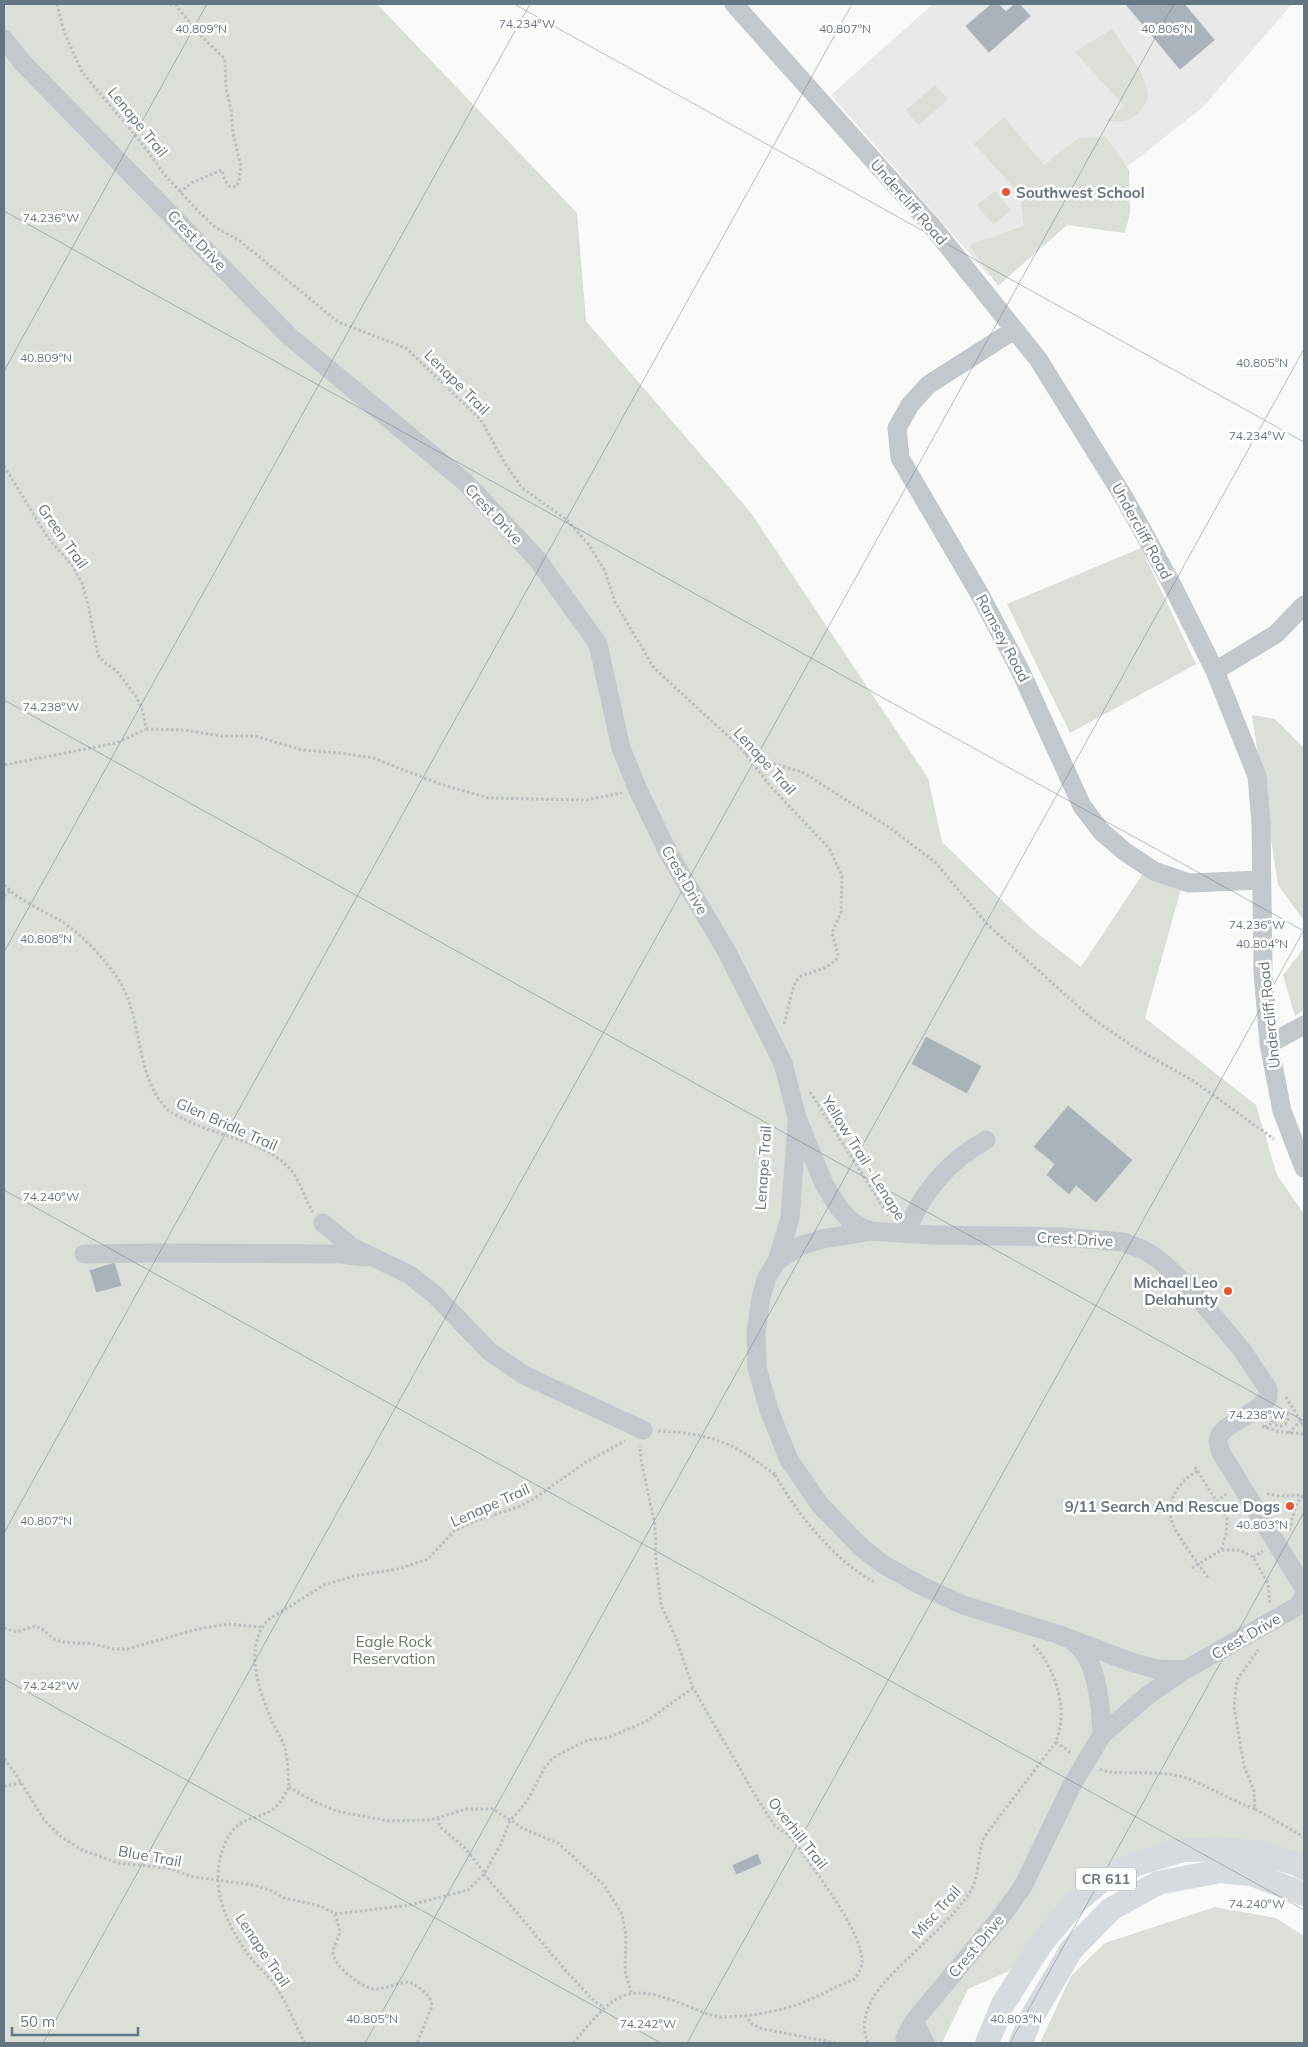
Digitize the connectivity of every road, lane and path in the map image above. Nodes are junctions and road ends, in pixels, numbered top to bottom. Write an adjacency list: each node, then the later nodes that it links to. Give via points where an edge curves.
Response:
1 (57, 4): 5 (path, Lenape Trail, via 64,32 82,72)
2 (170, 4): 5 (path, via 176,5 197,32 225,59 226,88 241,166 236,186 229,186 222,170 192,182)
3 (734, 4): 6 (street, Undercliff Road, via 930,225)
4 (4, 39): 13 (street, Crest Drive, via 22,62 289,336 465,482 536,560 598,644 621,748)
5 (180, 192): 11 (path, Lenape Trail, via 215,227 240,241 338,322 406,348 455,393 481,420 522,488 566,519 589,545 605,572 615,602 654,668)
6 (1014, 330): 9 (street, Undercliff Road, via 1038,360 1125,499); 14 (street, Ramsey Road, via 928,385 910,405 897,428 900,458 984,601 1020,670 1082,806 1101,831 1154,871 1189,883)
7 (4, 466): 10 (path, Green Trail, via 48,538 72,565 82,583 98,655 117,671 137,698)
8 (1304, 605): 9 (street, via 1276,634)
9 (1215, 672): 14 (street, Undercliff Road, via 1256,776)
10 (146, 729): 12 (path, via 116,743); 13 (path, via 256,736 302,750 373,758 440,784 488,798 586,800)
11 (745, 754): 20 (path, Lenape Trail, via 772,788 829,848 842,876 841,912 832,933 838,954 836,960 796,981); 24 (path, via 804,773 890,828 935,862 987,924 1090,1017 1134,1048 1192,1080)
12 (4, 765)
13 (638, 790): 20 (street, Crest Drive, via 669,854 727,952)
14 (1262, 880): 19 (street, Undercliff Road, via 1263,972)
15 (4, 885): 16 (path, Glen Bridle Trail)
16 (10, 892): 17 (path); 26 (path, Glen Bridle Trail, via 71,928 120,983 136,1022 143,1063 155,1092 166,1108 207,1130 266,1150 288,1167 306,1202)
17 (4, 896)
18 (1304, 1025): 19 (street)
19 (1269, 1044): 24 (street, Undercliff Road, via 1282,1111)
20 (778, 1052): 22 (street, Crest Drive)
21 (806, 1087): 25 (path, Yellow Trail - Lenape)
22 (797, 1118): 27 (street, Crest Drive, via 824,1184 839,1208 859,1226); 31 (street, Crest Drive, via 790,1218)
23 (986, 1140): 28 (street, via 950,1166 912,1218)
24 (1302, 1163)
25 (892, 1221)
26 (323, 1223): 30 (street, via 352,1247)
27 (871, 1231): 28 (street, Crest Drive); 31 (street, Crest Drive, via 800,1246)
28 (907, 1234): 53 (street, Crest Drive, via 1063,1237 1124,1242 1158,1259 1190,1289 1242,1350 1268,1389 1268,1398 1226,1428 1218,1442 1220,1451 1304,1588 1298,1606)
29 (84, 1254): 30 (street, via 341,1254)
30 (376, 1258): 38 (street, via 410,1275 429,1290 490,1352 524,1375)
31 (777, 1261): 56 (street, Crest Drive, via 767,1277 761,1297 756,1333 757,1368 789,1460 821,1506 862,1548 884,1565 922,1586 963,1606)
32 (1294, 1410): 33 (path)
33 (1287, 1414): 35 (path, via 1285,1424 1278,1426); 35 (path, via 1276,1411 1272,1415)
34 (1301, 1420): 39 (path)
35 (1275, 1421): 37 (path)
36 (1259, 1425): 37 (path)
37 (1265, 1427): 39 (path)
38 (643, 1430): 44 (path, via 675,1431 715,1438 738,1448); 55 (path, Lenape Trail, via 586,1462 535,1498 454,1531 428,1559 324,1585 268,1620); 60 (path, Overhill Trail, via 641,1460 655,1525 662,1606)
39 (1288, 1433): 40 (path)
40 (1304, 1434)
41 (773, 1465): 44 (path)
42 (1194, 1467): 43 (path)
43 (1197, 1471): 48 (path, via 1227,1518); 49 (path, via 1182,1481 1171,1504 1171,1513 1175,1527)
44 (775, 1474): 52 (path, via 795,1506 830,1547 849,1565)
45 (1260, 1491): 46 (path, via 1280,1496)
46 (1303, 1494): 47 (path, via 1293,1513)
47 (1288, 1535)
48 (1221, 1550): 49 (path); 53 (path, via 1240,1550 1252,1557 1268,1583 1268,1597)
49 (1198, 1564): 50 (path); 51 (path)
50 (1192, 1568)
51 (1209, 1579)
52 (879, 1584)
53 (1275, 1618): 59 (street, Crest Drive)
54 (4, 1628): 55 (path, via 16,1632 35,1626 62,1642 128,1649 228,1624)
55 (261, 1628): 67 (path, via 254,1646 258,1680 284,1744)
56 (1068, 1639): 59 (street, Crest Drive, via 1131,1662); 61 (street, Crest Drive, via 1079,1646 1094,1676)
57 (1027, 1643): 62 (path, via 1036,1648 1043,1658 1058,1689 1062,1711)
58 (1259, 1647): 68 (path, via 1237,1680 1234,1707 1244,1766 1254,1790)
59 (1186, 1670): 61 (street, Crest Drive, via 1148,1695)
60 (693, 1688): 70 (path, via 645,1722 612,1736 588,1740 561,1753 544,1769 528,1801); 79 (path, Overhill Trail, via 754,1795 775,1826 795,1842 836,1901 857,1939 861,1955 862,1966 853,1980 783,2009)
61 (1102, 1736): 64 (street, Crest Drive)
62 (1056, 1742): 64 (path); 85 (path, Misc Trail, via 984,1837 974,1885 966,1897 875,1994 866,2017)
63 (4, 1759): 65 (path, Blue Trail)
64 (1084, 1763): 68 (path, via 1108,1772 1173,1775 1188,1779); 80 (street, Crest Drive, via 1023,1886)
65 (21, 1783): 66 (path); 74 (path, Blue Trail, via 45,1821 60,1836 82,1850 118,1863 168,1868)
66 (4, 1786)
67 (289, 1787): 69 (path, via 336,1811 389,1821); 74 (path, Lenape Trail, via 274,1808 246,1821 229,1835 220,1858)
68 (1256, 1809): 71 (path)
69 (438, 1818): 70 (path, via 479,1808 493,1809); 73 (path, via 440,1827 464,1847)
70 (510, 1821): 73 (path); 77 (path, via 558,1843 611,1894 624,1922 625,1971)
71 (1304, 1837)
72 (1304, 1868): 88 (main road, CR 611, via 1259,1854 1222,1849 1184,1850 1137,1864 1102,1880 1074,1904 1041,1944 1003,2004)
73 (484, 1873): 76 (path, via 468,1890 445,1897 410,1905); 78 (path, via 567,1972 594,2001)
74 (217, 1880): 76 (path, Blue Trail, via 254,1885 284,1898 321,1906); 81 (path, Lenape Trail, via 220,1901 230,1926 250,1957 276,1987)
75 (1304, 1894): 89 (main road, CR 611, via 1250,1874 1220,1871 1158,1884 1111,1909 1071,1950 1029,2022)
76 (335, 1914): 82 (path, via 340,1931 335,1944 335,1960 357,1982 377,1990 410,1982 428,1996 432,2006)
77 (630, 1992): 78 (path); 79 (path, Overhill Trail, via 665,1997 715,2017)
78 (604, 2007): 83 (path)
79 (745, 2015): 84 (path, via 752,2024 763,2029)
80 (914, 2021): 86 (street, Crest Drive, via 905,2038); 87 (street)
81 (305, 2043)
82 (417, 2043)
83 (573, 2043)
84 (836, 2043)
85 (868, 2043)
86 (906, 2043)
87 (925, 2043)
88 (988, 2043)
89 (1021, 2043)

